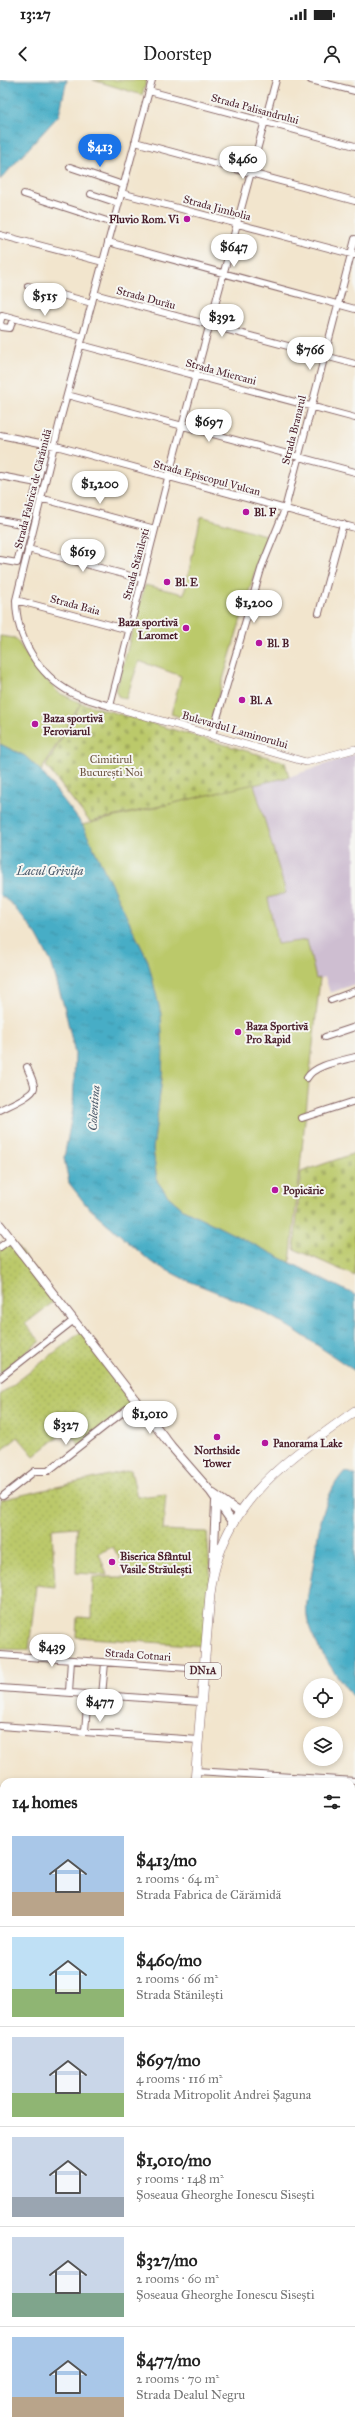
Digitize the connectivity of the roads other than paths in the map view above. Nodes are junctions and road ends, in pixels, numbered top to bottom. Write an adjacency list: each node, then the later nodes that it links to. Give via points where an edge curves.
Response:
1 (152, 80): 4 (street, Strada Fabrica de Cărămidă)
2 (276, 80): 6 (street, Strada Stănilești)
3 (311, 80): 5 (street)
4 (149, 91): 6 (street, Strada Palisandrului); 7 (street, Strada Fabrica de Cărămidă)
5 (355, 91)
6 (264, 122): 8 (street, Strada Palisandrului); 10 (street, Strada Stănilești)
7 (135, 142): 10 (street); 11 (street, Strada Fabrica de Cărămidă)
8 (355, 146)
9 (70, 167): 11 (street)
10 (251, 173): 15 (street); 18 (street, Strada Stănilești)
11 (123, 185): 12 (street, Strada Fabrica de Cărămidă)
12 (121, 193): 16 (street, Strada Fabrica de Cărămidă); 18 (street, Strada Jimbolia)
13 (24, 194): 17 (street)
14 (91, 194): 16 (street)
15 (355, 201)
16 (118, 203): 17 (street, Strada Fabrica de Cărămidă)
17 (113, 223): 21 (street, Strada Fabrica de Cărămidă)
18 (237, 224): 22 (street, Strada Jimbolia); 24 (street, Strada Stănilești)
19 (0, 235): 23 (street)
20 (355, 239): 22 (street, Strada Branarul)
21 (108, 242): 23 (street, Strada Fabrica de Cărămidă); 24 (street)
22 (353, 255): 28 (street, Strada Branarul)
23 (101, 262): 26 (street, Strada Fabrica de Cărămidă)
24 (224, 274): 28 (street); 31 (street, Strada Stănilești)
25 (28, 286): 27 (street)
26 (94, 294): 27 (street, Strada Fabrica de Cărămidă); 31 (street, Strada Durău)
27 (92, 303): 32 (street, Strada Fabrica de Cărămidă)
28 (337, 305): 29 (street); 34 (street, Strada Branarul)
29 (355, 309)
30 (13, 318): 32 (street)
31 (210, 325): 34 (street, Strada Durău); 36 (street, Strada Stănilești)
32 (83, 337): 33 (street, Strada Fabrica de Cărămidă)
33 (81, 345): 36 (street, Strada Miercani); 37 (street, Strada Fabrica de Cărămidă)
34 (324, 356): 35 (street, Strada Durău); 38 (street, Strada Branarul)
35 (355, 364)
36 (196, 376): 38 (street, Strada Miercani); 40 (street, Strada Stănilești)
37 (67, 395): 40 (street); 43 (street, Strada Fabrica de Cărămidă)
38 (310, 406): 39 (street, Strada Miercani); 44 (street, Strada Branarul)
39 (355, 418)
40 (182, 426): 44 (street); 47 (street, Strada Stănilești)
41 (0, 435): 42 (street, Strada Episcopul Vulcan)
42 (47, 444): 43 (street, Strada Episcopul Vulcan); 48 (street, Strada Fabrica de Cărămidă)
43 (54, 446): 47 (street, Strada Episcopul Vulcan); 49 (street, Strada Fabrica de Cărămidă)
44 (298, 457): 45 (street); 50 (street, Strada Branarul)
45 (355, 472)
46 (0, 476): 48 (street)
47 (168, 478): 50 (street, Strada Episcopul Vulcan); 55 (street, Strada Stănilești)
48 (37, 483): 53 (street, Strada Fabrica de Cărămidă)
49 (40, 498): 55 (street); 56 (street, Strada Fabrica de Cărămidă)
50 (285, 509): 52 (street, Strada Episcopul Vulcan); 63 (street, Strada Branarul, via 263,561)
51 (0, 520): 53 (street)
52 (342, 524): 54 (street, Strada Episcopul Vulcan); 60 (street)
53 (26, 525): 57 (street, Strada Fabrica de Cărămidă, via 15,564)
54 (355, 528)
55 (156, 529): 58 (street, Strada Stănilești)
56 (28, 549): 58 (street); 59 (street, Strada Fabrica de Cărămidă)
57 (0, 560)
58 (142, 579): 61 (street, Strada Stănilești)
59 (16, 600): 61 (street, Strada Baia); 62 (street, Strada Fabrica de Cărămidă, via 17,619 22,637 45,670 73,693)
60 (319, 613)
61 (129, 630): 62 (street, Strada Stănilești)
62 (110, 706): 63 (street, Bulevardul Laminorului)
63 (212, 735): 64 (street, Bulevardul Laminorului, via 306,762)
64 (355, 749)
65 (355, 991): 66 (street)
66 (331, 1000)
67 (355, 1027): 68 (street)
68 (325, 1037)
69 (355, 1057): 71 (street, via 319,1068)
70 (27, 1068): 73 (street, via 34,1090)
71 (307, 1078)
72 (355, 1101): 74 (street)
73 (0, 1110)
74 (302, 1118)
75 (0, 1225): 76 (main road)
76 (11, 1239): 77 (street); 78 (main road)
77 (0, 1247)
78 (74, 1320): 79 (street); 80 (main road)
79 (0, 1378)
80 (137, 1401): 82 (main road); 83 (street, via 48,1471 35,1471)
81 (355, 1410): 85 (main road, DN1A, via 272,1474)
82 (211, 1492): 84 (main road); 85 (main road)
83 (3, 1496)
84 (216, 1502): 86 (main road); 87 (main road)
85 (239, 1512): 86 (main road, DN1A)
86 (233, 1522): 87 (main road, DN1A, via 223,1541)
87 (213, 1571): 91 (main road, DN1A)
88 (0, 1655): 89 (street, Strada Cotnari)
89 (72, 1660): 90 (street, Strada Cotnari); 93 (street)
90 (105, 1663): 91 (street, Strada Cotnari); 95 (street)
91 (203, 1669): 96 (main road, DN1A)
92 (0, 1688): 93 (street)
93 (69, 1692): 94 (street)
94 (88, 1694): 95 (street); 98 (street)
95 (102, 1695): 96 (street)
96 (200, 1702): 99 (main road, DN1A)
97 (0, 1726): 98 (street)
98 (85, 1730): 99 (street)
99 (198, 1740): 100 (main road, DN1A)
100 (196, 1771): 101 (main road, DN1A); 102 (street)
101 (195, 1778)
102 (307, 1778)

